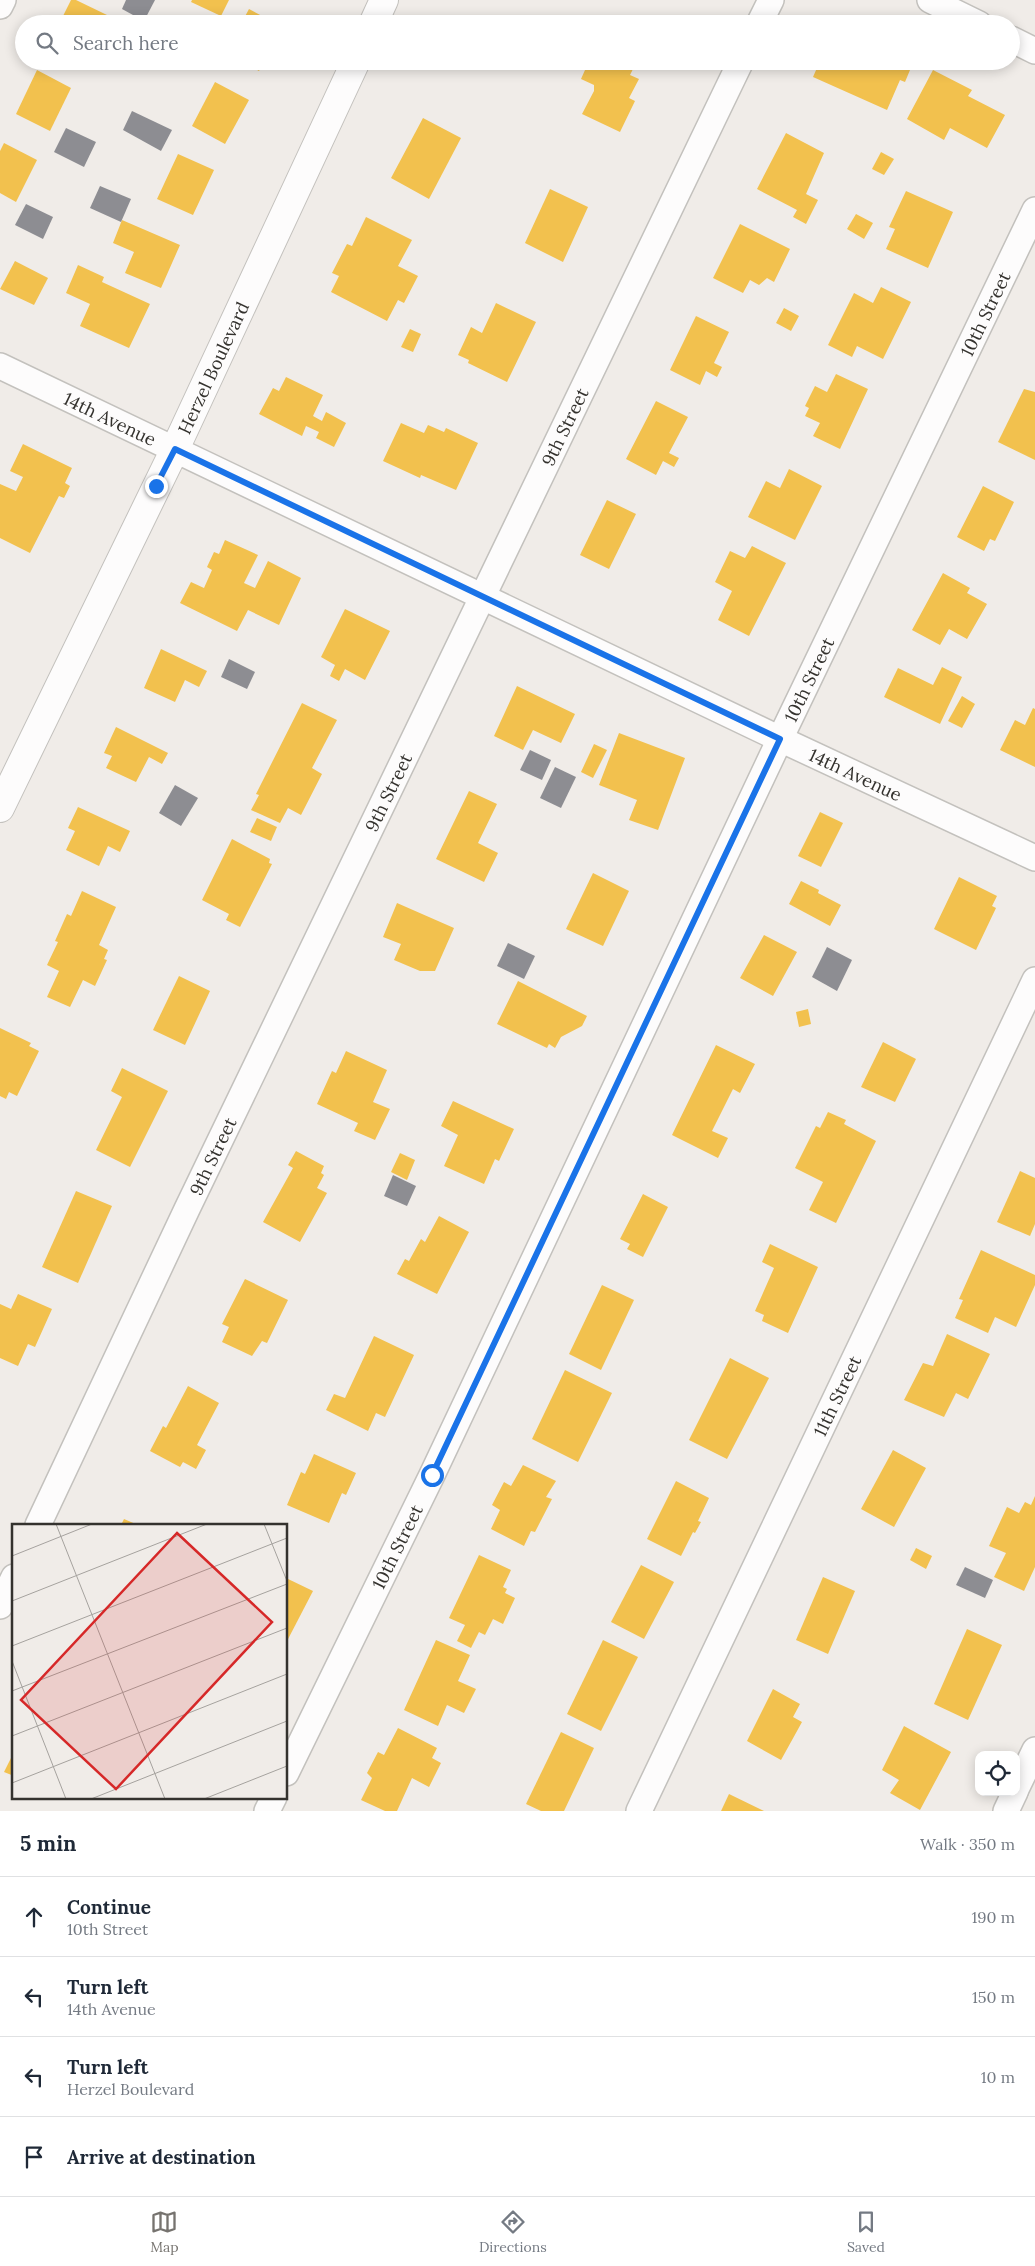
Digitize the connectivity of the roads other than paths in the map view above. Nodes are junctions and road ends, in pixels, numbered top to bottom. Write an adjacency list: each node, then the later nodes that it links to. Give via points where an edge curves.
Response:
1 (3, 0): 5 (street)
2 (384, 0): 6 (street)
3 (771, 0): 7 (street)
4 (930, 0): 8 (street)
5 (0, 6)
6 (377, 15)
7 (764, 15)
8 (961, 15)
9 (1020, 44): 10 (street)
10 (1035, 51)
11 (352, 70): 15 (street, Herzel Boulevard)
12 (737, 70): 16 (street, 9th Street)
13 (1035, 210): 17 (street, 10th Street)
14 (0, 366): 15 (street, 14th Avenue)
15 (175, 449): 16 (street, 14th Avenue); 18 (street, Herzel Boulevard)
16 (483, 595): 17 (street, 14th Avenue); 21 (street, 9th Street)
17 (780, 739): 19 (street, 14th Avenue); 25 (street, 10th Street, via 436,1466)
18 (0, 808)
19 (1035, 858)
20 (1035, 980): 30 (street, 11th Street)
21 (38, 1524)
22 (12, 1581): 23 (street)
23 (0, 1606)
24 (1035, 1750): 26 (street)
25 (288, 1769)
26 (1020, 1781)
27 (1013, 1796): 31 (street)
28 (274, 1798): 29 (street)
29 (268, 1811)
30 (639, 1811)
31 (1006, 1811)

